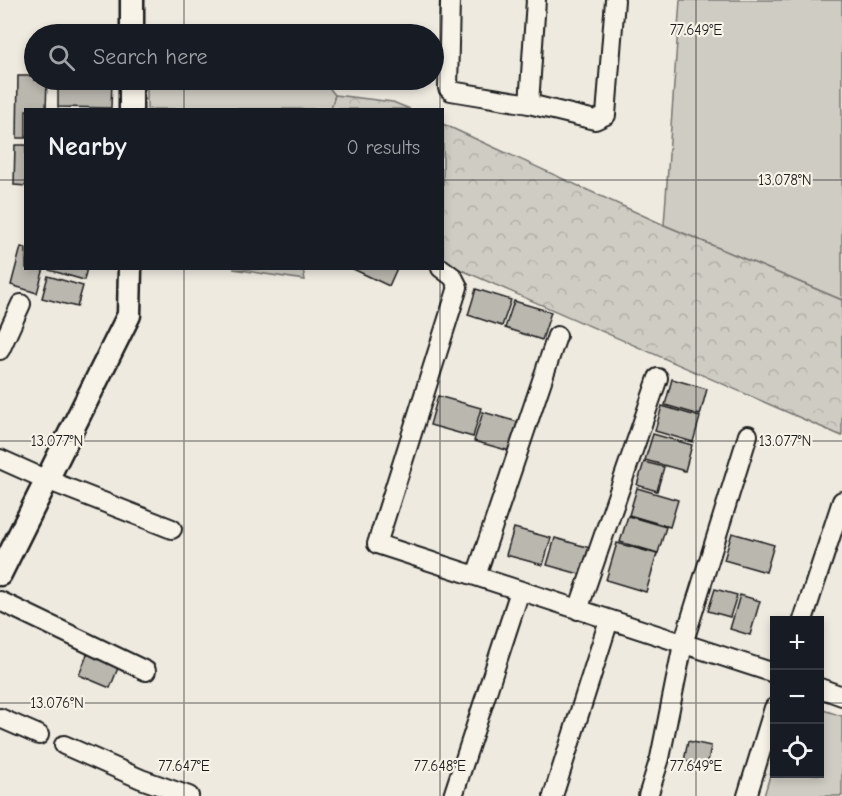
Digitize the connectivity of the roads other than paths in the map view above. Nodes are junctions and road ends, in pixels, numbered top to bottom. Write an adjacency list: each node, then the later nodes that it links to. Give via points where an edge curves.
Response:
1 (450, 0): 7 (street, via 448,88)
2 (536, 0): 7 (street)
3 (615, 0): 7 (street, via 606,115 595,120)
4 (137, 1): 5 (street)
5 (134, 24)
6 (131, 90): 8 (street)
7 (529, 104)
8 (131, 108)
9 (130, 270): 17 (street, via 129,315)
10 (444, 270): 21 (street, via 458,287 377,544)
11 (21, 304): 13 (street)
12 (557, 336): 21 (street)
13 (0, 350)
14 (658, 378): 24 (street)
15 (748, 435): 27 (street)
16 (0, 459): 17 (street)
17 (47, 480): 19 (street); 20 (street)
18 (842, 501): 25 (street)
19 (172, 529)
20 (0, 574)
21 (476, 576): 22 (street)
22 (520, 591): 24 (street); 37 (street)
23 (0, 601): 28 (street)
24 (578, 610): 26 (street)
25 (805, 616)
26 (609, 620): 27 (street); 38 (street)
27 (683, 644): 29 (street); 39 (street, via 660,758)
28 (146, 671)
29 (770, 672)
30 (824, 690): 31 (street)
31 (842, 696)
32 (0, 718): 34 (street)
33 (770, 721): 40 (street)
34 (39, 735)
35 (64, 745): 36 (street)
36 (189, 796)
37 (453, 796)
38 (553, 796)
39 (648, 796)
40 (747, 796)

